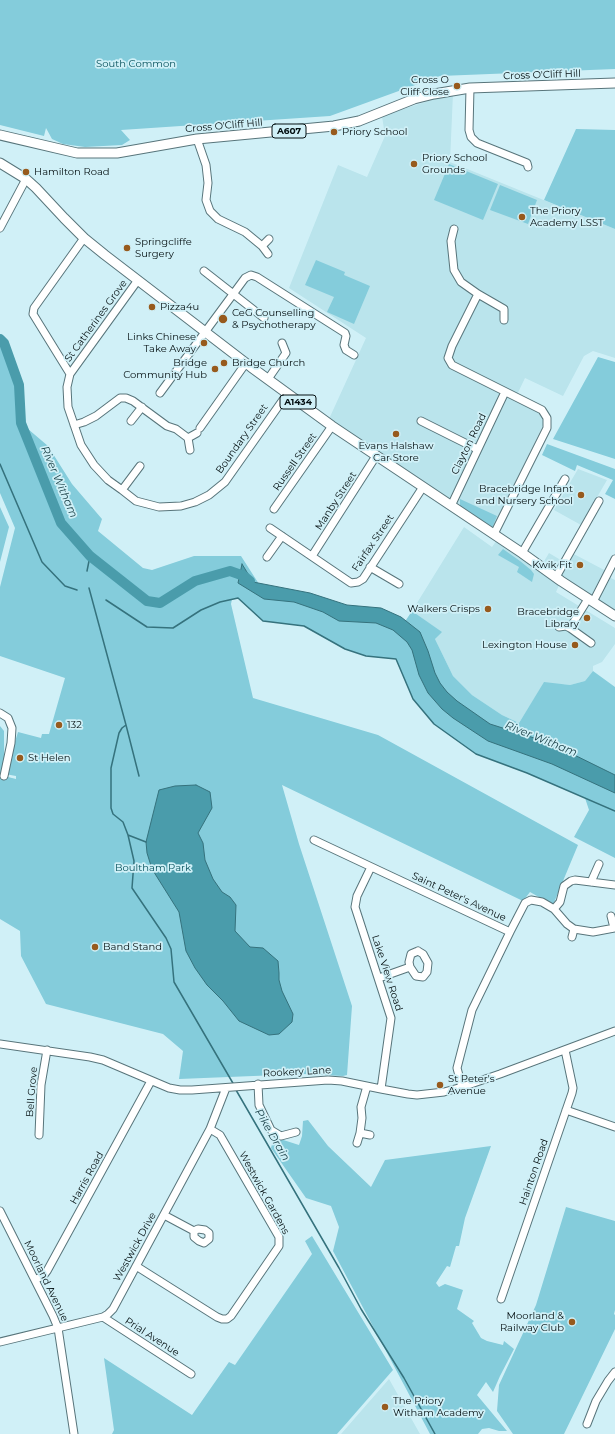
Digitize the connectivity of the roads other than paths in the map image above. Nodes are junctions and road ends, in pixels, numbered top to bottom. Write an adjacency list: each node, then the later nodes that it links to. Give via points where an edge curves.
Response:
1 (615, 83): 2 (main road, Cross O'Cliff Hill / A607)
2 (470, 88): 4 (main road, Cross O'Cliff Hill / A607, via 420,97 359,121 334,126); 6 (street, via 471,137 478,143 527,163)
3 (0, 135): 4 (main road, Cross O'Cliff Hill / A607, via 67,152 97,154)
4 (197, 139): 12 (street, via 206,165 206,200 210,211 218,219 245,232)
5 (0, 163): 7 (main road, A1434)
6 (528, 167)
7 (26, 179): 8 (street); 10 (main road, A1434)
8 (0, 228)
9 (454, 229): 17 (street, via 451,241 454,270 461,282)
10 (84, 238): 15 (main road, A1434); 24 (street, St Catherines Grove, via 34,308 33,314)
11 (269, 239): 12 (street)
12 (262, 246): 13 (street)
13 (268, 254)
14 (204, 272): 16 (street)
15 (138, 280): 20 (main road, A1434); 24 (street, St Catherines Grove)
16 (233, 294): 18 (street); 20 (street); 22 (street, via 245,278 257,277 345,333 346,350)
17 (478, 294): 19 (street, via 504,309); 26 (street, via 448,358 452,365)
18 (264, 318)
19 (504, 320)
20 (205, 332): 23 (main road, A1434); 27 (street)
21 (282, 343): 25 (street, via 289,355)
22 (354, 355)
23 (246, 363): 25 (main road, A1434); 34 (street, via 199,431)
24 (70, 374): 32 (street, St Catherines Grove, via 67,387 68,407)
25 (268, 379): 28 (main road, A1434)
26 (506, 392): 35 (street, Clayton Road); 46 (street, via 542,410 547,418 547,428)
27 (160, 394)
28 (287, 394): 33 (main road, A1434); 41 (street, Boundary Street, via 225,482 210,495 181,506 159,507 136,501)
29 (142, 407): 30 (street); 32 (street, via 126,398 120,398 96,416); 34 (street)
30 (131, 421)
31 (421, 421): 35 (street)
32 (74, 425): 41 (street, St Catherines Grove, via 81,445 94,465)
33 (332, 426): 37 (main road, A1434); 44 (street, Russell Street)
34 (188, 438): 36 (street)
35 (477, 449): 43 (street, Clayton Road)
36 (190, 450)
37 (376, 456): 40 (main road, A1434); 49 (street, Manby Street)
38 (140, 466): 41 (street)
39 (565, 479): 48 (street)
40 (423, 487): 43 (main road, A1434); 52 (street, Fairfax Street)
41 (122, 490)
42 (599, 501): 53 (street)
43 (451, 506): 46 (main road, A1434)
44 (274, 508)
45 (270, 528): 47 (street, Fairfax Street)
46 (494, 534): 48 (main road, A1434)
47 (282, 536): 49 (street, Fairfax Street); 50 (street)
48 (522, 553): 53 (main road, A1434)
49 (312, 556): 52 (street, Fairfax Street, via 351,582 358,582)
50 (267, 557)
51 (615, 559): 55 (street)
52 (370, 567): 54 (street)
53 (556, 577): 55 (main road, A1434)
54 (399, 584)
55 (591, 600): 56 (main road, A1434); 58 (street)
56 (615, 616)
57 (559, 627): 58 (street)
58 (570, 628): 59 (street)
59 (591, 643)
60 (0, 713): 61 (street, via 8,718 12,728)
61 (4, 776)
62 (314, 840): 64 (street, Saint Peter's Avenue)
63 (599, 864): 65 (street)
64 (371, 867): 71 (street, Saint Peter's Avenue); 74 (street, Lake View Road, via 357,896 355,907)
65 (591, 882): 66 (street); 67 (street, via 575,880 567,884 560,902)
66 (615, 885)
67 (554, 909): 70 (street); 71 (street, via 536,900 528,900)
68 (611, 916): 69 (street)
69 (615, 928): 70 (street, via 593,932)
70 (574, 929): 72 (street)
71 (510, 932): 83 (street, Saint Peter's Avenue, via 472,1010 457,1068)
72 (572, 937)
73 (410, 967): 74 (street)
74 (379, 978): 84 (street, Lake View Road, via 392,1023)
75 (615, 1031): 78 (street, Rookery Lane)
76 (0, 1044): 77 (street, Rookery Lane)
77 (47, 1050): 79 (street, Rookery Lane, via 103,1060); 90 (street, Bell Grove, via 40,1092)
78 (565, 1050): 83 (street, Rookery Lane); 85 (street, Hainton Road, via 573,1088)
79 (151, 1081): 82 (street, Rookery Lane, via 180,1090); 97 (street, Harris Road, via 47,1271)
80 (258, 1084): 81 (street, Rookery Lane, via 328,1080); 82 (street, Rookery Lane); 88 (street, via 259,1105 271,1130 281,1136)
81 (367, 1086): 84 (street, Rookery Lane); 89 (street, via 361,1107)
82 (232, 1087): 87 (street, Westwick Drive)
83 (462, 1087): 84 (street, Rookery Lane, via 417,1095)
84 (381, 1089)
85 (566, 1110): 86 (street); 98 (street, Hainton Road)
86 (615, 1127)
87 (210, 1129): 94 (street, Westwick Drive); 96 (street, Westwick Gardens, via 220,1135 279,1237 279,1246 227,1319 217,1317)
88 (296, 1132)
89 (360, 1133): 91 (street); 92 (street)
90 (39, 1135)
91 (370, 1135)
92 (358, 1143)
93 (0, 1211): 97 (street, Moorland Avenue)
94 (164, 1215): 95 (street); 96 (street, Westwick Drive)
95 (194, 1231)
96 (136, 1266): 99 (street, Westwick Drive, via 113,1309)
97 (35, 1280): 100 (street, Moorland Avenue)
98 (501, 1299)
99 (103, 1318): 100 (street); 103 (street, Prial Avenue)
100 (58, 1328): 101 (street); 105 (street, Moorland Avenue)
101 (0, 1342)
102 (615, 1372): 104 (street, via 596,1401)
103 (191, 1374)
104 (587, 1424)
105 (74, 1434)

